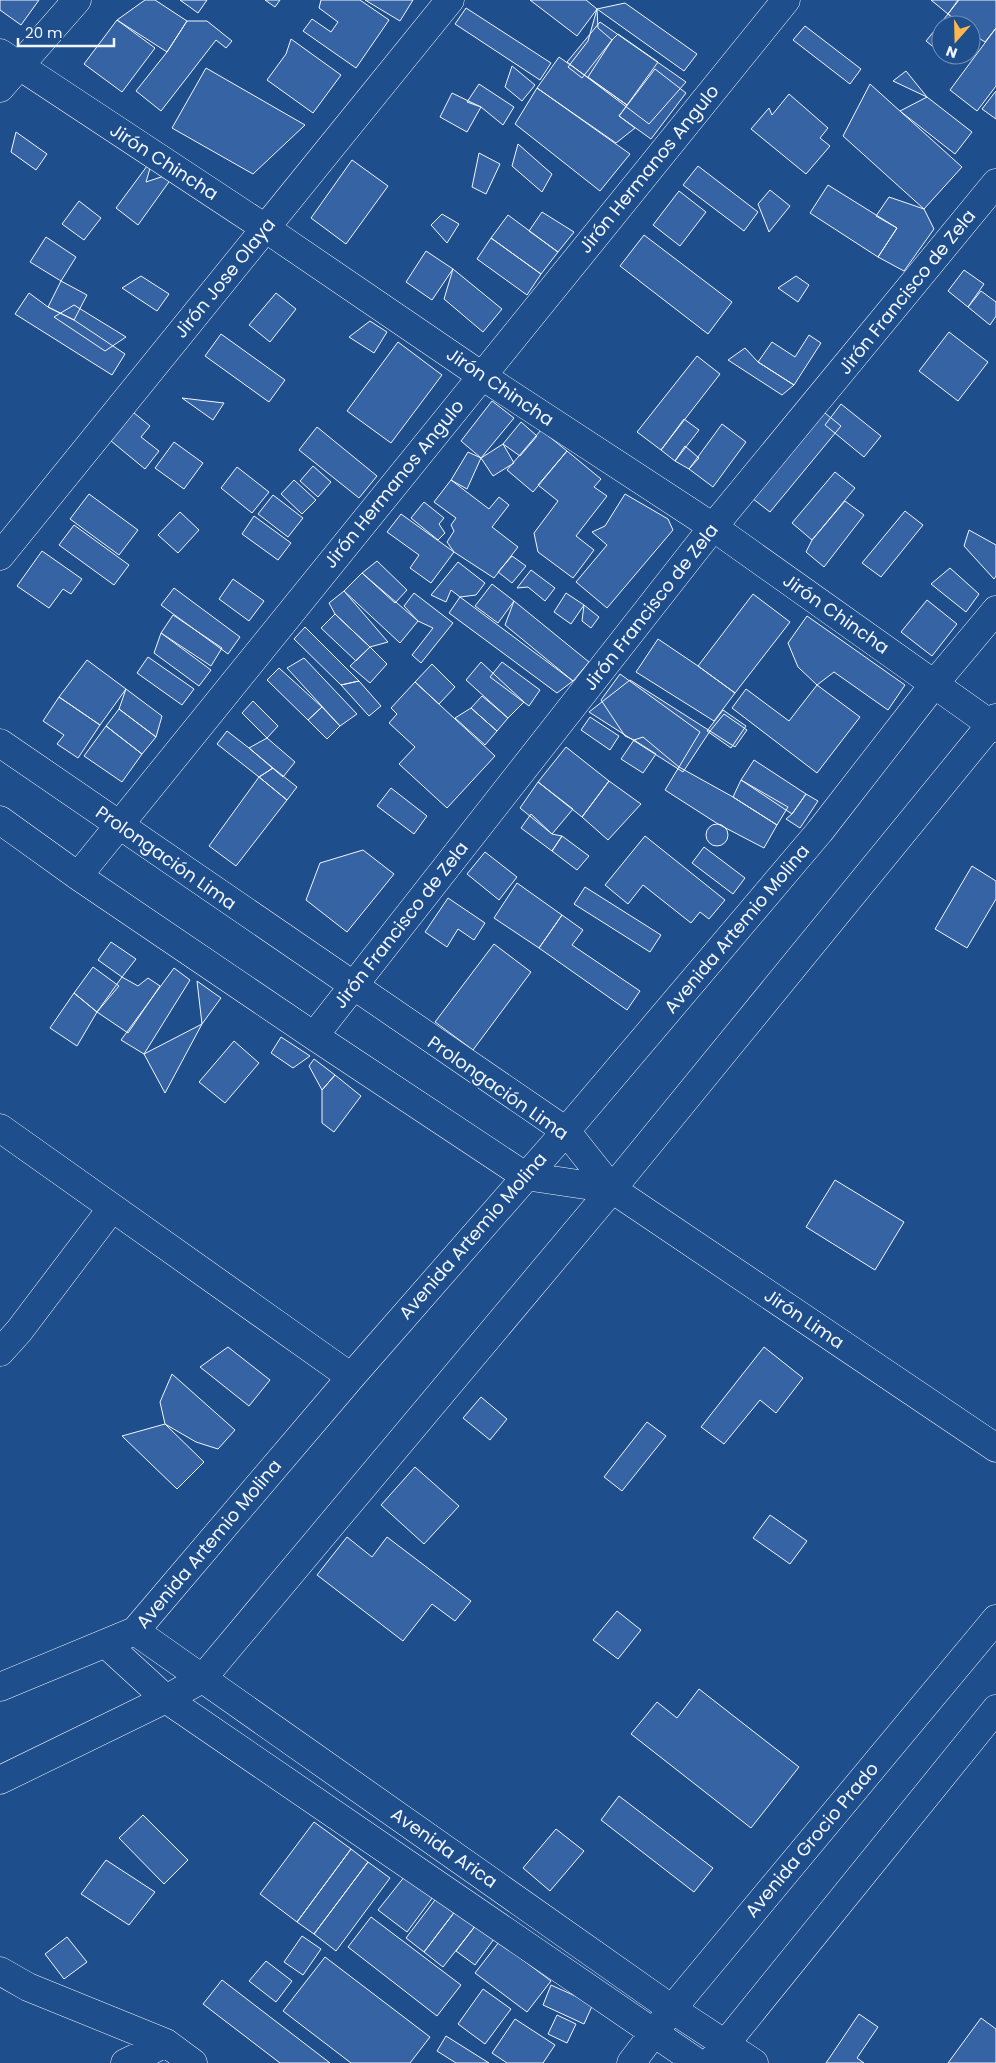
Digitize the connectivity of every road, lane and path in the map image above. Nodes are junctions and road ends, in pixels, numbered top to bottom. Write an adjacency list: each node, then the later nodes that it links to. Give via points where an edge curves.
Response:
1 (76, 0): 4 (street)
2 (450, 0): 7 (street, Jirón Jose Olaya)
3 (786, 0): 8 (street, Jirón Hermanos Angulo)
4 (9, 60): 5 (street); 7 (street, Jirón Chincha)
5 (0, 88)
6 (996, 183): 9 (street, Jirón Francisco de Zela)
7 (265, 228): 8 (street, Jirón Chincha); 10 (street, Jirón Jose Olaya)
8 (482, 376): 9 (street, Jirón Chincha); 16 (street, Jirón Hermanos Angulo)
9 (713, 527): 12 (street, Jirón Chincha); 18 (street, Jirón Francisco de Zela)
10 (0, 556)
11 (996, 610): 12 (street, Avenida Artemio Molina)
12 (935, 683): 13 (street, Jirón Chincha); 21 (street, Avenida Artemio Molina, via 820,831)
13 (994, 723): 23 (street)
14 (0, 743): 16 (street, Prolongación Lima)
15 (0, 820): 17 (street)
16 (118, 825): 17 (street, Jirón Hermanos Angulo); 18 (street, Prolongación Lima)
17 (78, 876): 19 (street)
18 (353, 987): 19 (street, Jirón Francisco de Zela); 21 (street, Prolongación Lima)
19 (314, 1036): 22 (street)
20 (0, 1128): 24 (street)
21 (566, 1131): 22 (street, Avenida Artemio Molina); 23 (street, Prolongación Lima)
22 (525, 1176): 23 (street); 26 (street, Avenida Artemio Molina)
23 (612, 1189): 27 (street, Jirón Lima); 31 (street)
24 (112, 1208): 25 (street); 26 (street)
25 (0, 1352)
26 (351, 1377): 29 (street, Avenida Artemio Molina)
27 (996, 1448)
28 (996, 1619): 37 (street, Avenida Grocio Prado)
29 (136, 1631): 30 (street, Avenida Artemio Molina); 31 (street, Avenida Arica)
30 (106, 1644): 32 (street, Avenida Artemio Molina); 33 (street, Avenida Arica)
31 (202, 1679): 33 (street); 37 (street, Avenida Arica)
32 (0, 1687)
33 (166, 1699): 35 (street); 38 (street, Avenida Arica)
34 (996, 1710): 40 (street)
35 (0, 1780)
36 (0, 1971): 39 (street, via 28,1987)
37 (672, 2009): 38 (street, Avenida Grocio Prado); 40 (street, Avenida Arica)
38 (653, 2034): 43 (street, Avenida Grocio Prado); 44 (street, Avenida Arica)
39 (166, 2043): 41 (street); 42 (street)
40 (718, 2053): 45 (street, Avenida Arica)
41 (125, 2063)
42 (193, 2063)
43 (631, 2063)
44 (698, 2063)
45 (754, 2063)

